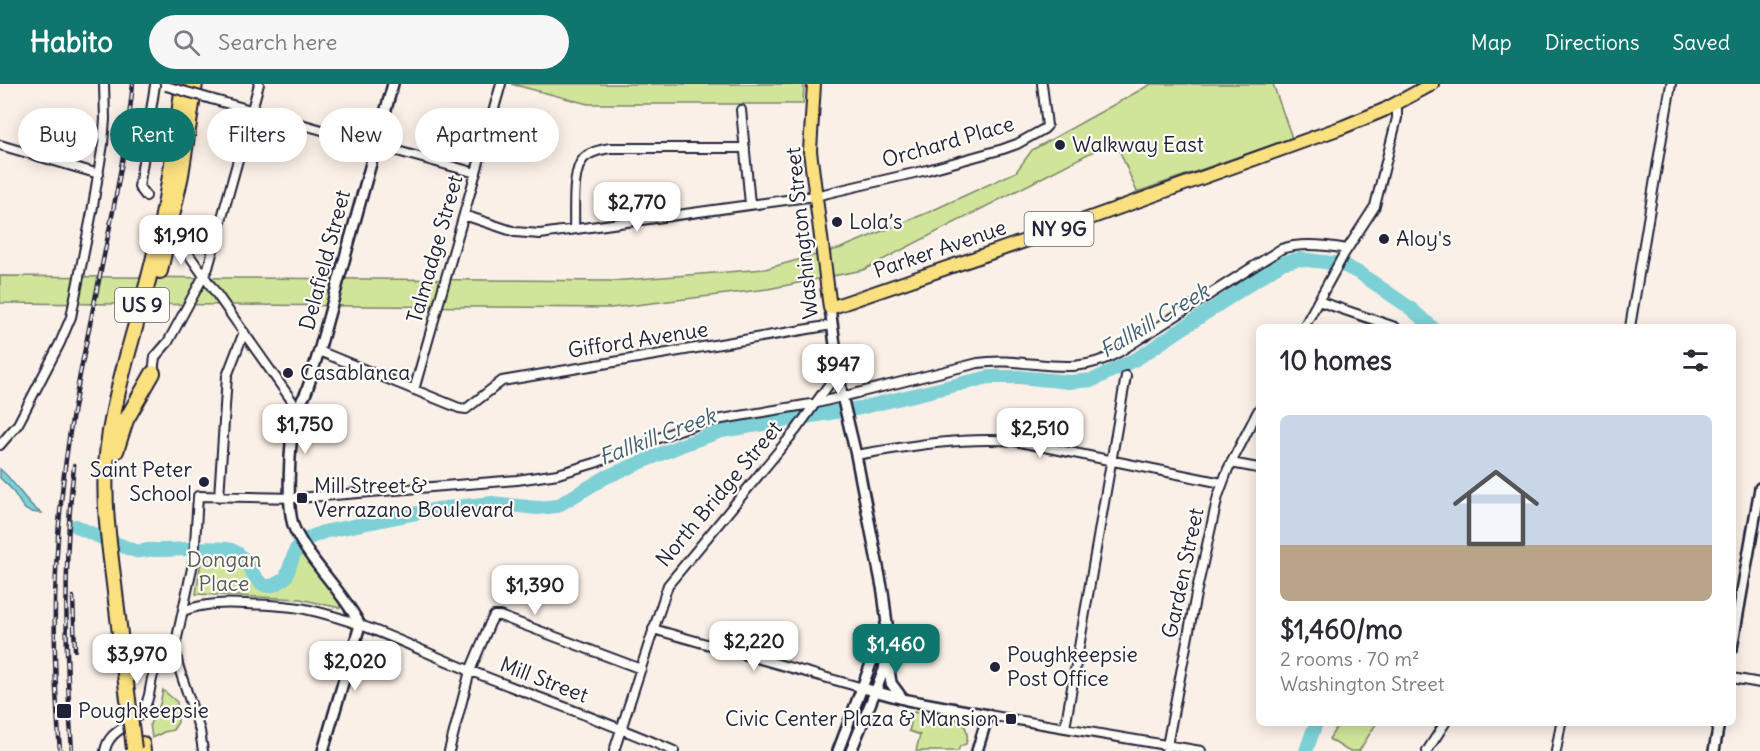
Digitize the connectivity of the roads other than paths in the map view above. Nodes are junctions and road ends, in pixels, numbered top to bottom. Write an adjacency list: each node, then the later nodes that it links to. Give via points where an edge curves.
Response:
1 (104, 84): 23 (street, via 105,127)
2 (183, 84): 58 (highway, US 9, via 159,235 111,425 106,477)
3 (195, 84): 49 (highway, US 9, via 172,221 124,404)
4 (259, 84): 14 (street)
5 (393, 84): 15 (street, Delafield Street)
6 (501, 84): 22 (street, Talmadge Street)
7 (813, 84): 25 (main road, Washington Street, via 810,151)
8 (1042, 84): 25 (street, Orchard Place, via 1047,126 1017,144)
9 (1432, 84): 12 (main road, Parker Avenue / NY 9G)
10 (1671, 84): 36 (street)
11 (157, 85): 13 (street, bridge); 24 (street, via 139,187)
12 (1397, 103): 30 (street, via 1377,201); 33 (main road, Parker Avenue / NY 9G, via 1358,121 1146,198)
13 (245, 108)
14 (253, 108)
15 (386, 108)
16 (741, 110): 18 (street)
17 (0, 146): 23 (street)
18 (745, 148): 26 (street); 28 (street, via 597,150 585,157 577,170)
19 (403, 153): 22 (street)
20 (238, 162): 31 (street)
21 (372, 162): 39 (street, Delafield Street)
22 (476, 173): 27 (street, Talmadge Street)
23 (99, 174): 48 (street, via 69,323 18,424)
24 (146, 196)
25 (815, 196): 26 (street); 33 (main road, Washington Street)
26 (750, 204): 28 (street)
27 (464, 215): 28 (street, via 529,234); 43 (street, Talmadge Street)
28 (574, 228)
29 (180, 242): 31 (street)
30 (1347, 249): 32 (street); 44 (street, via 1312,245 1281,249 1098,363 1069,367 988,361)
31 (204, 276): 38 (street); 41 (street, via 168,342 154,357)
32 (1318, 300): 34 (street); 35 (street)
33 (830, 308): 37 (street, Washington Street)
34 (1306, 324)
35 (1386, 324)
36 (1631, 324)
37 (832, 325): 40 (street, Washington Street); 43 (street, Gifford Avenue, via 509,380 496,384 466,409)
38 (244, 332): 46 (street); 56 (street, via 227,376)
39 (319, 351): 43 (street); 46 (street, Delafield Street)
40 (838, 372): 44 (street, Washington Street); 45 (street, North Bridge Street)
41 (153, 373): 49 (highway, via 126,420)
42 (1126, 375): 51 (street)
43 (414, 390)
44 (843, 398): 45 (street); 50 (street, Washington Street)
45 (817, 403): 57 (street, via 710,421 558,474); 63 (street, North Bridge Street, via 676,573)
46 (297, 408): 57 (street, Delafield Street)
47 (1256, 415): 52 (street, Garden Street)
48 (0, 445)
49 (116, 451): 58 (highway, US 9)
50 (856, 455): 51 (street, via 956,440 997,440); 60 (street, Washington Street)
51 (1111, 461): 54 (street); 78 (street)
52 (1231, 463): 53 (street); 54 (street, Garden Street)
53 (1256, 468)
54 (1222, 483): 79 (street, Garden Street)
55 (1760, 488): 62 (street)
56 (219, 498): 57 (street); 59 (street, via 198,496 195,552)
57 (290, 498): 61 (street, via 297,534)
58 (113, 527): 80 (highway, US 9, bridge)
59 (183, 611): 61 (street, via 212,603 282,606 314,611); 65 (street)
60 (886, 624): 64 (street, Washington Street); 70 (street, Washington Street)
61 (360, 626): 67 (street, Mill Street); 83 (street)
62 (1736, 626)
63 (653, 629): 66 (street, North Bridge Street); 70 (street)
64 (889, 649): 71 (street, Washington Street); 72 (street, via 890,680)
65 (176, 657): 81 (street, via 156,667 143,711 112,734); 82 (street)
66 (641, 669): 67 (street, via 494,616); 77 (street, North Bridge Street)
67 (470, 671): 77 (street, Mill Street); 84 (street)
68 (1736, 679): 69 (street)
69 (1760, 683)
70 (863, 688): 71 (street); 87 (street, Washington Street)
71 (874, 692): 72 (street); 88 (street, Washington Street)
72 (904, 699): 73 (street)
73 (988, 715): 78 (street); 89 (street)
74 (1443, 726): 91 (street)
75 (1560, 726): 92 (street)
76 (1718, 726): 93 (street)
77 (621, 728): 85 (street, North Bridge Street); 86 (street, Mill Street)
78 (1065, 728): 79 (street)
79 (1166, 748): 90 (street)
80 (138, 749)
81 (105, 751)
82 (203, 751)
83 (323, 751)
84 (449, 751)
85 (614, 751)
86 (674, 751)
87 (838, 751)
88 (850, 751)
89 (977, 751)
90 (1201, 751)
91 (1427, 751)
92 (1556, 751)
93 (1714, 751)

